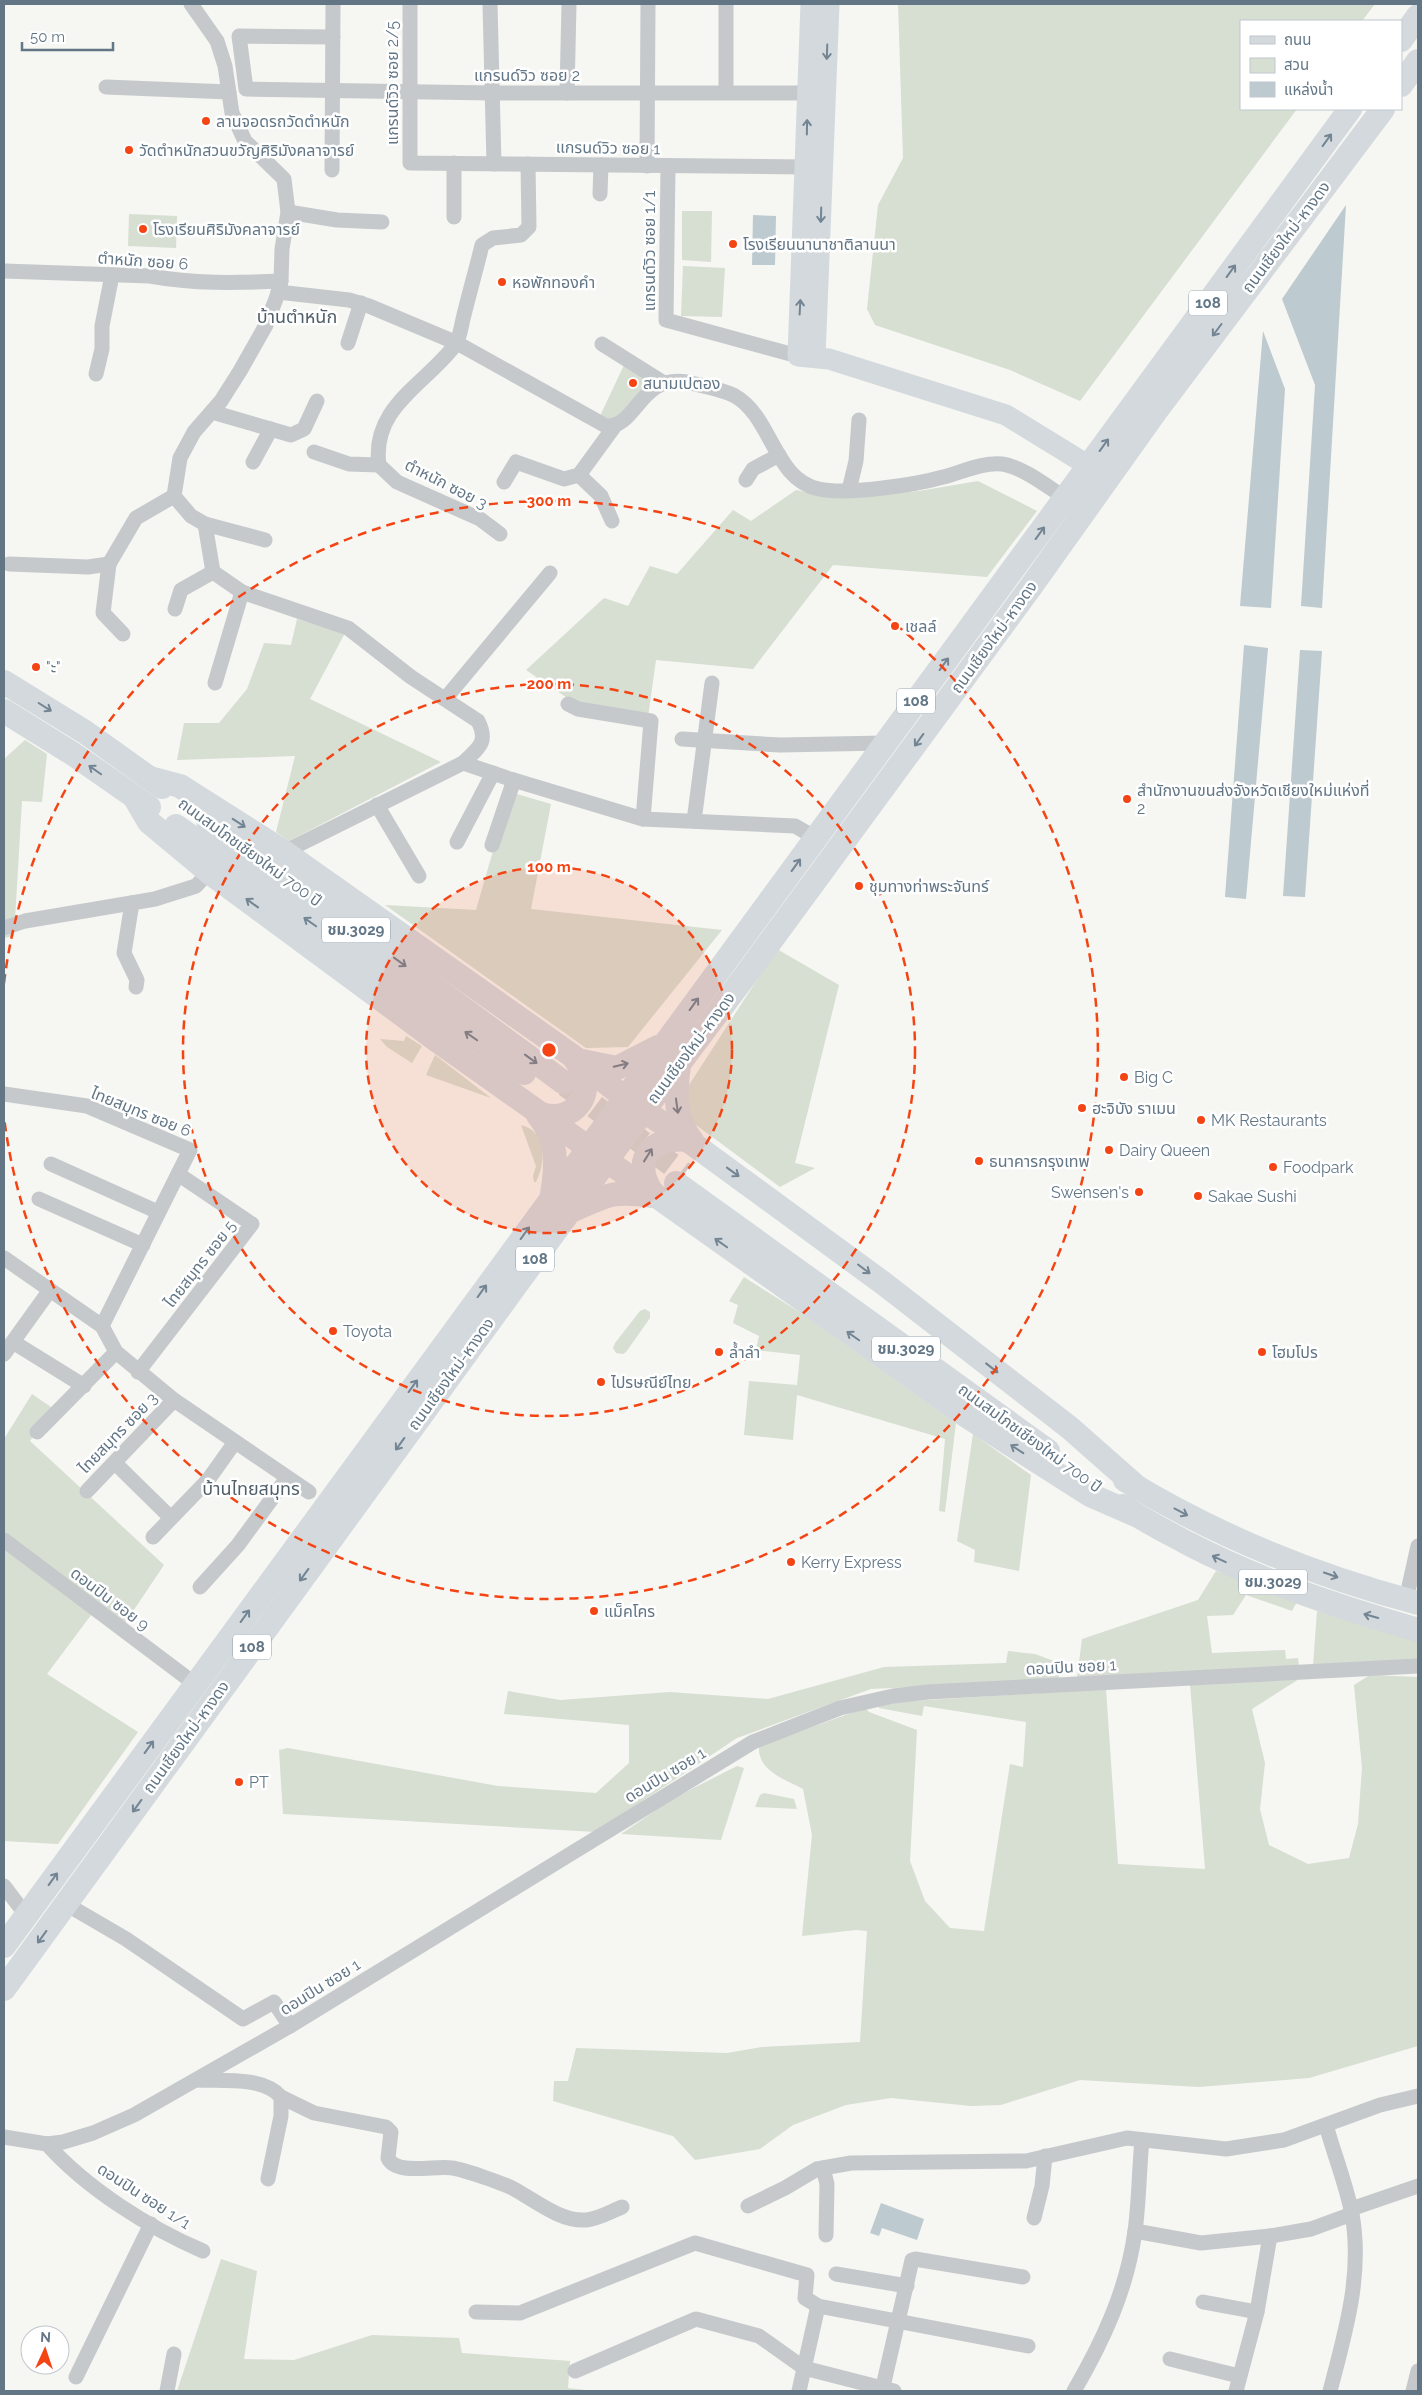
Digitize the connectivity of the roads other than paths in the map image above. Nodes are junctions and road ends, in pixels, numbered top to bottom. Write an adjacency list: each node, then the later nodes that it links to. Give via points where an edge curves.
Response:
1 (191, 4): 16 (street, via 217,41)
2 (333, 4): 11 (street)
3 (410, 4): 15 (street, แกรนด์วิว ซอย 2/5)
4 (490, 4): 19 (street)
5 (569, 4): 20 (street)
6 (648, 4): 17 (street)
7 (726, 4): 18 (street)
8 (810, 4): 21 (street)
9 (829, 4): 44 (street, one-way to 44)
10 (1418, 16): 12 (main road)
11 (333, 37): 14 (street); 14 (street, แกรนด์วิว ซอย 2, via 239,36 246,89)
12 (1402, 39)
13 (106, 87): 16 (street)
14 (332, 89): 15 (street, แกรนด์วิว ซอย 2); 32 (street)
15 (410, 91): 19 (street, แกรนด์วิว ซอย 2); 24 (street, แกรนด์วิว ซอย 2/5)
16 (229, 92): 34 (street, via 232,113 245,141 284,179)
17 (648, 92): 18 (street, แกรนด์วิว ซอย 2); 20 (street, แกรนด์วิว ซอย 2); 29 (street)
18 (726, 92): 21 (street, แกรนด์วิว ซอย 2)
19 (492, 93): 20 (street, แกรนด์วิว ซอย 2); 26 (street)
20 (567, 93)
21 (808, 93): 31 (street, one-way to 21)
22 (1349, 110): 56 (main road, ถนนเชียงใหม่-หางดง / 108, one-way to 22)
23 (1382, 110): 61 (main road, ถนนเชียงใหม่-หางดง / 108, one-way to 61, via 1156,410)
24 (410, 163): 25 (street, แกรนด์วิว ซอย 1)
25 (454, 163): 26 (street, แกรนด์วิว ซอย 1); 35 (street)
26 (494, 164): 27 (street, แกรนด์วิว ซอย 1)
27 (528, 164): 28 (street, แกรนด์วิว ซอย 1); 42 (street, via 529,227 521,235 493,238 482,245)
28 (601, 166): 29 (street, แกรนด์วิว ซอย 1); 33 (street)
29 (647, 166): 30 (street, แกรนด์วิว ซอย 1)
30 (668, 167): 31 (street, แกรนด์วิว ซอย 1); 44 (street, แกรนด์วิว ซอย 1/1, via 666,320)
31 (806, 168): 44 (street, one-way to 31)
32 (332, 170)
33 (600, 194)
34 (288, 212): 36 (street, via 337,220); 39 (street)
35 (454, 217)
36 (382, 222)
37 (4, 271): 38 (street, ตำหนัก ซอย 6)
38 (112, 275): 39 (street, ตำหนัก ซอย 6); 45 (street)
39 (279, 286): 40 (street, ตำหนัก ซอย 6); 48 (street, via 266,325)
40 (361, 303): 41 (street); 42 (street, ตำหนัก ซอย 6)
41 (348, 343)
42 (457, 344): 50 (street, ตำหนัก ซอย 6, via 606,426); 55 (street, ตำหนัก ซอย 3, via 394,409 382,430 377,451)
43 (602, 344): 46 (street)
44 (806, 356): 56 (street, via 829,359 1006,415)
45 (96, 374)
46 (664, 383): 50 (street, via 649,391); 53 (street, via 686,382 734,396 752,410)
47 (317, 401): 51 (street, via 304,429 291,436)
48 (212, 412): 51 (street); 62 (street, via 194,432 180,458)
49 (859, 420): 60 (street, via 856,461)
50 (614, 427): 57 (street)
51 (271, 429): 54 (street)
52 (314, 452): 55 (street, via 349,464)
53 (779, 455): 58 (street, via 753,469); 60 (street, via 799,480 818,489)
54 (254, 462)
55 (379, 465): 65 (street, ตำหนัก ซอย 3, via 398,482 480,520)
56 (1088, 466): 61 (main road, ถนนเชียงใหม่-หางดง / 108)
57 (580, 475): 59 (street, via 564,479 516,462); 63 (street, via 601,496)
58 (746, 480)
59 (504, 482)
60 (849, 490): 61 (street, via 915,483 984,464 1004,464)
61 (1077, 495): 82 (main road, ถนนเชียงใหม่-หางดง / 108, one-way to 61); 102 (main road, ถนนเชียงใหม่-หางดง / 108, one-way to 102, via 1030,588)
62 (174, 496): 64 (street, via 191,516); 68 (street, via 136,518)
63 (612, 521)
64 (205, 524): 66 (street); 69 (street)
65 (500, 534)
66 (265, 540)
67 (10, 564): 68 (street, via 88,567)
68 (109, 564): 73 (street, via 103,613)
69 (212, 572): 71 (street); 72 (street, via 181,590)
70 (550, 574): 77 (street)
71 (242, 592): 75 (street); 77 (street, via 348,628 411,677)
72 (175, 609)
73 (123, 634)
74 (4, 682): 85 (main road, ถนนสมโภชเชียงใหม่ 700 ปี / ชม.3029, one-way to 85, via 85,732)
75 (215, 683)
76 (712, 684): 81 (street)
77 (446, 699): 83 (street, via 478,721 482,730 483,739)
78 (568, 704): 89 (street, via 578,709 651,721)
79 (4, 711): 87 (main road, ถนนสมโภชเชียงใหม่ 700 ปี / ชม.3029, one-way to 79)
80 (682, 739): 81 (street)
81 (705, 741): 82 (street, via 780,745); 90 (street)
82 (886, 743): 91 (main road, ถนนเชียงใหม่-หางดง / 108)
83 (463, 763): 84 (street); 88 (street)
84 (494, 772): 86 (street); 92 (street)
85 (150, 778): 94 (main road, one-way to 94, via 180,786); 105 (main road, ถนนสมโภชเชียงใหม่ 700 ปี / ชม.3029, one-way to 105)
86 (514, 780): 89 (street); 93 (street)
87 (135, 798): 95 (main road, via 149,822); 105 (main road, ถนนสมโภชเชียงใหม่ 700 ปี / ชม.3029, one-way to 87)
88 (378, 805): 94 (street); 96 (street)
89 (643, 819): 90 (street)
90 (694, 821): 91 (street, via 796,826)
91 (816, 838): 100 (main road, ถนนเชียงใหม่-หางดง / 108, one-way to 91)
92 (457, 842)
93 (492, 845)
94 (284, 852): 101 (main road)
95 (209, 872): 97 (street, via 196,886); 105 (main road, one-way to 95)
96 (419, 876)
97 (132, 903): 98 (street, via 25,921); 99 (street, via 124,953 137,980)
98 (4, 928)
99 (136, 987)
100 (665, 1044): 101 (main road, one-way to 100, via 593,1065 617,1068); 104 (main road, ถนนเชียงใหม่-หางดง / 108)
101 (574, 1058): 104 (main road); 105 (main road, via 584,1074 586,1087 583,1098 576,1108 560,1117)
102 (679, 1065): 106 (main road, ถนนเชียงใหม่-หางดง / 108); 107 (main road, one-way to 107, via 677,1108)
103 (4, 1094): 110 (street, ไทยสมุทร ซอย 6, via 87,1106 190,1150)
104 (624, 1098): 106 (main road); 108 (main road, ถนนเชียงใหม่-หางดง / 108)
105 (547, 1100): 108 (main road); 113 (main road, via 546,1124 555,1148)
106 (644, 1111): 107 (main road); 108 (main road, ถนนเชียงใหม่-หางดง / 108)
107 (690, 1142): 111 (main road, one-way to 107, via 643,1176 649,1152 661,1142 672,1139); 129 (main road, one-way to 129, via 890,1288 1070,1428)
108 (597, 1154): 111 (main road); 113 (main road, ถนนเชียงใหม่-หางดง / 108)
109 (51, 1164): 114 (street)
110 (178, 1174): 114 (street, ไทยสมุทร ซอย 6); 122 (street, ไทยสมุทร ซอย 5, via 252,1224)
111 (655, 1196): 113 (main road, via 607,1194); 132 (main road, one-way to 111, via 1090,1495 968,1417)
112 (39, 1199): 115 (street)
113 (560, 1205): 131 (main road, ถนนเชียงใหม่-หางดง / 108, one-way to 113); 143 (main road, ถนนเชียงใหม่-หางดง / 108, one-way to 143)
114 (158, 1212): 115 (street, ไทยสมุทร ซอย 6)
115 (143, 1245): 118 (street, ไทยสมุทร ซอย 6)
116 (4, 1259): 117 (street)
117 (50, 1290): 118 (street); 119 (street)
118 (102, 1326): 120 (street)
119 (13, 1342): 121 (street); 123 (street)
120 (116, 1352): 122 (street); 123 (street)
121 (4, 1354)
122 (138, 1372): 124 (street)
123 (84, 1386): 125 (street)
124 (174, 1400): 126 (street); 127 (street, ไทยสมุทร ซอย 3)
125 (37, 1432)
126 (235, 1442): 128 (street); 133 (street, via 208,1480)
127 (115, 1463): 130 (street, ไทยสมุทร ซอย 3); 133 (street)
128 (287, 1478): 131 (street); 137 (street, via 242,1539)
129 (1138, 1488): 132 (main road, ถนนสมโภชเชียงใหม่ 700 ปี / ชม.3029, via 1055,1435 680,1178); 138 (main road, ถนนสมโภชเชียงใหม่ 700 ปี / ชม.3029, one-way to 138, via 1257,1547)
130 (87, 1491)
131 (316, 1498): 141 (main road, ถนนเชียงใหม่-หางดง / 108, one-way to 131)
132 (1136, 1515): 139 (main road, ถนนสมโภชเชียงใหม่ 700 ปี / ชม.3029, one-way to 132, via 1345,1609 1271,1582 1214,1557)
133 (171, 1518): 134 (street)
134 (153, 1537)
135 (4, 1540): 141 (street, ดอนปิน ซอย 9)
136 (1418, 1546): 138 (street)
137 (200, 1587)
138 (1415, 1602)
139 (1418, 1630)
140 (1418, 1666): 147 (street, ดอนปิน ซอย 1, via 928,1692 840,1708 753,1742)
141 (195, 1684): 144 (main road, ถนนเชียงใหม่-หางดง / 108, one-way to 141)
142 (4, 1886): 144 (street)
143 (66, 1904): 146 (main road, ถนนเชียงใหม่-หางดง / 108, one-way to 146); 147 (street, via 126,1939 243,2019 274,2002)
144 (26, 1915): 145 (main road, ถนนเชียงใหม่-หางดง / 108)
145 (4, 1946)
146 (4, 1989)
147 (290, 2026): 148 (street, ดอนปิน ซอย 1)
148 (194, 2080): 150 (street, via 253,2084 270,2088); 154 (street, ดอนปิน ซอย 1, via 134,2115 93,2133)
149 (1418, 2096): 151 (street, via 1380,2105)
150 (280, 2097): 157 (street, via 281,2116); 160 (street, via 314,2113 386,2127 390,2132 388,2158 394,2165 453,2168 512,2187 570,2219 591,2219)
151 (1326, 2125): 153 (street, via 1284,2140 1226,2149); 161 (street)
152 (4, 2136): 154 (street, ดอนปิน ซอย 1)
153 (1142, 2140): 155 (street, via 1127,2138); 164 (street)
154 (47, 2144): 163 (street, ดอนปิน ซอย 1/1, via 63,2162 102,2194)
155 (1046, 2156): 156 (street, via 1026,2160 852,2163); 162 (street)
156 (823, 2168): 159 (street); 165 (street, via 827,2184)
157 (268, 2179)
158 (1418, 2186): 161 (street)
159 (748, 2206)
160 (622, 2207)
161 (1351, 2212): 166 (street, via 1311,2229); 189 (street, via 1356,2246 1355,2279 1349,2318)
162 (1034, 2218)
163 (151, 2224): 167 (street, ดอนปิน ซอย 1/1); 183 (street)
164 (1135, 2231): 166 (street, via 1201,2243); 187 (street, via 1113,2318)
165 (826, 2235)
166 (1270, 2236): 174 (street)
167 (203, 2251)
168 (836, 2274): 170 (street)
169 (1023, 2277): 170 (street, via 915,2259 910,2264)
170 (906, 2286): 175 (street)
171 (1203, 2302): 174 (street)
172 (818, 2306): 173 (street, via 805,2298 807,2275 695,2243 520,2313); 175 (street); 179 (street)
173 (476, 2312)
174 (1257, 2312): 182 (street)
175 (899, 2323): 176 (street); 186 (street)
176 (1028, 2346)
177 (174, 2354): 184 (street)
178 (1170, 2359): 182 (street)
179 (804, 2368): 180 (street, via 759,2336 696,2319); 185 (street); 186 (street)
180 (575, 2371)
181 (1418, 2371): 190 (street)
182 (1240, 2376): 188 (street)
183 (76, 2377)
184 (167, 2391)
185 (799, 2391)
186 (886, 2391)
187 (1074, 2391)
188 (1236, 2391)
189 (1330, 2391)
190 (1413, 2391)

